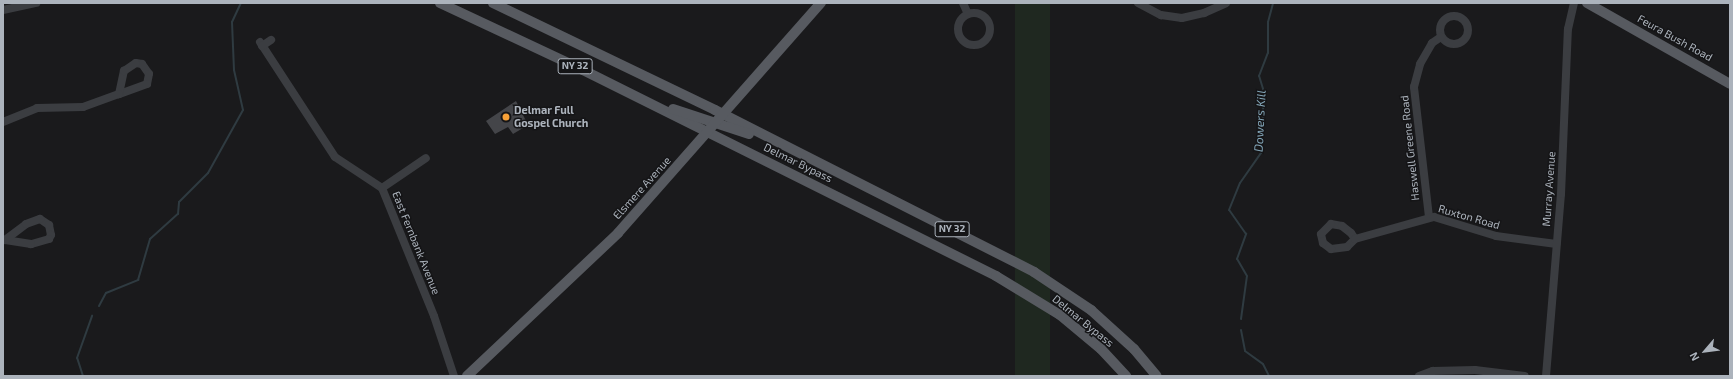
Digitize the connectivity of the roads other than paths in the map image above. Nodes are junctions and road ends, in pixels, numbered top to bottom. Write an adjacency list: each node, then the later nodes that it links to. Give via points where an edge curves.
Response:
1 (36, 3): 10 (street)
2 (440, 3): 14 (main road, Delmar Bypass / NY 32)
3 (493, 3): 17 (main road, Delmar Bypass / NY 32)
4 (821, 3): 17 (main road, Elsmere Avenue)
5 (963, 3): 11 (street)
6 (1138, 3): 7 (street, via 1161,15 1182,18 1204,13)
7 (1226, 3)
8 (1574, 3): 27 (street, Murray Avenue, via 1568,29)
9 (1587, 3): 15 (main road, Feura Bush Road)
10 (3, 10)
11 (968, 14)
12 (1441, 36): 24 (street, Haswell Greene Road, via 1432,43 1423,59 1414,87)
13 (271, 40): 23 (street, East Fernbank Avenue, via 261,44 335,157)
14 (601, 80): 19 (main road, via 684,114); 20 (main road, Delmar Bypass / NY 32)
15 (1730, 84)
16 (119, 94): 18 (street, via 83,108 37,108)
17 (724, 115): 19 (main road, Elsmere Avenue); 22 (main road, Delmar Bypass / NY 32)
18 (3, 122)
19 (716, 123): 20 (main road, Elsmere Avenue); 22 (main road, via 742,131)
20 (708, 133): 29 (main road, Elsmere Avenue, via 618,233); 30 (main road, Delmar Bypass / NY 32, via 1025,292 1073,325)
21 (426, 158): 23 (street)
22 (838, 173): 31 (main road, Delmar Bypass / NY 32, via 995,250 1051,282 1118,334)
23 (382, 188): 28 (street, East Fernbank Avenue, via 434,316)
24 (1429, 217): 25 (street, Ruxton Road); 27 (street, Ruxton Road, via 1496,236)
25 (1355, 239)
26 (4, 240): 26 (street, via 40,243 49,239 51,229 40,219 26,224)
27 (1556, 244): 34 (street, Murray Avenue)
28 (454, 376)
29 (467, 376)
30 (1126, 376)
31 (1157, 376)
32 (1419, 376): 33 (street, via 1433,371 1476,370)
33 (1525, 376)
34 (1546, 376)

